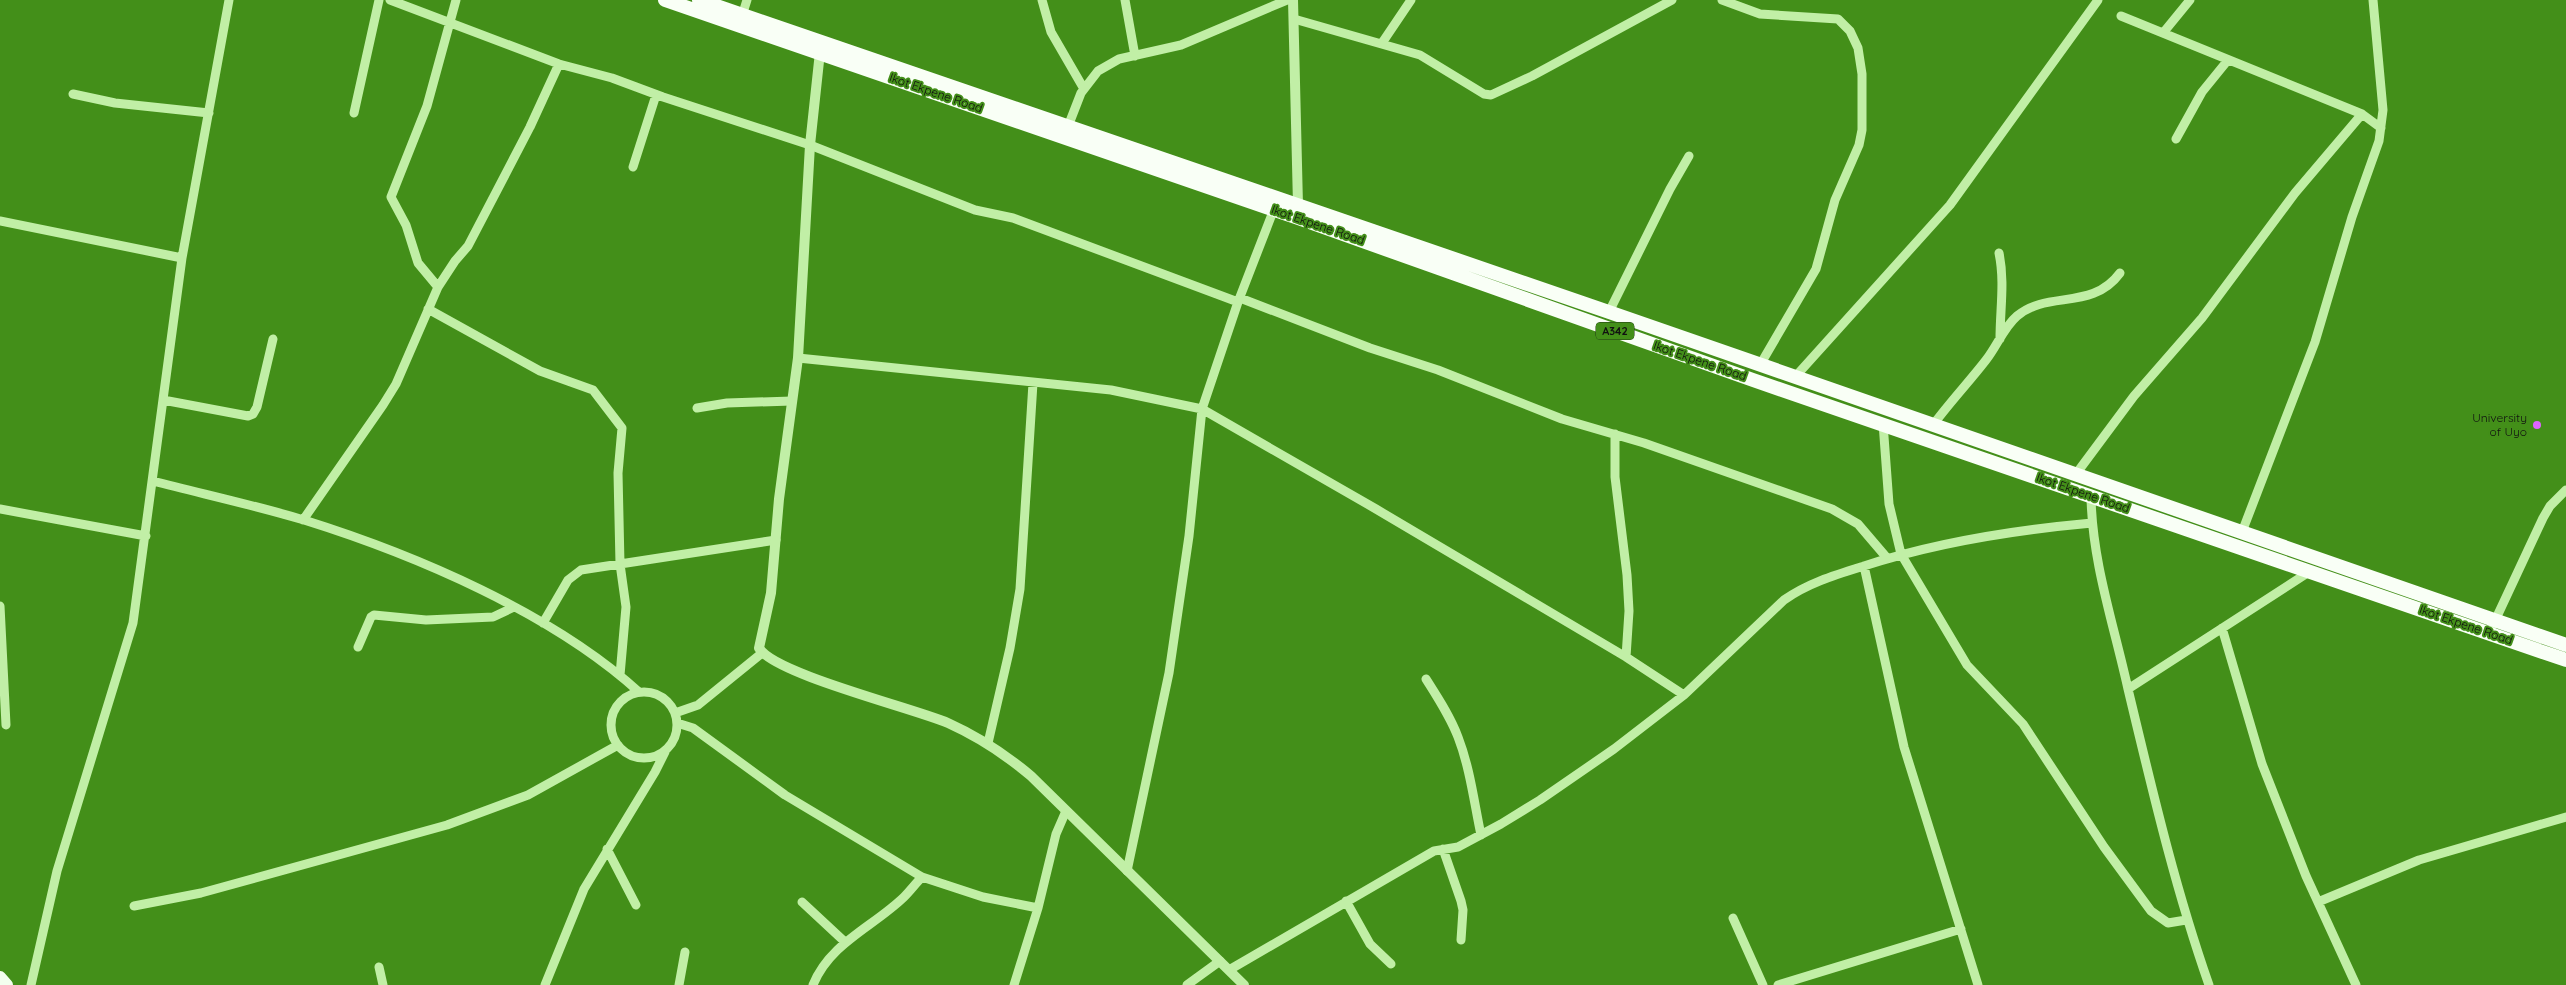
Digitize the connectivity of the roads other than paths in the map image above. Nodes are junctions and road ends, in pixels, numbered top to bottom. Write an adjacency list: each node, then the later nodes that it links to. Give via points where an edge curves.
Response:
1 (229, 0): 31 (street)
2 (378, 0): 32 (street)
3 (390, 0): 21 (street)
4 (456, 0): 21 (street)
5 (665, 0): 20 (highway, Ikot Ekpene Road / A342)
6 (700, 0): 20 (highway, Ikot Ekpene Road / A342)
7 (747, 0): 20 (street)
8 (1042, 0): 28 (street, via 1051,32)
9 (1124, 0): 25 (street)
10 (1287, 0): 25 (street, via 1181,45)
11 (1294, 0): 19 (street)
12 (1411, 0): 23 (street)
13 (1672, 0): 23 (street, via 1491,95 1484,94 1420,55)
14 (1722, 0): 53 (street, via 1760,14 1838,19 1850,30 1858,48 1862,74 1859,145 1836,200 1816,269)
15 (2098, 0): 54 (street, via 1950,205)
16 (2190, 0): 22 (street)
17 (2373, 0): 34 (street, via 2381,71)
18 (2121, 16): 22 (street)
19 (1294, 19): 23 (street); 40 (street)
20 (740, 20): 24 (highway, Ikot Ekpene Road / A342); 35 (highway, Ikot Ekpene Road / A342)
21 (451, 24): 27 (street); 46 (street, via 427,106 390,198 406,225 418,263)
22 (2163, 33): 26 (street)
23 (1382, 44)
24 (820, 52): 35 (highway, Ikot Ekpene Road / A342); 37 (street)
25 (1135, 56): 28 (street, via 1120,59 1098,71)
26 (2228, 60): 33 (street); 36 (street, via 2202,92)
27 (559, 64): 30 (street, via 612,78); 46 (street, via 468,246)
28 (1084, 89): 35 (street)
29 (73, 94): 31 (street)
30 (656, 95): 37 (street); 39 (street)
31 (209, 113): 44 (street)
32 (354, 113)
33 (2362, 114): 34 (street); 63 (street, via 2295,193 2202,318 2134,396)
34 (2381, 128): 70 (street, via 2315,342)
35 (1066, 132): 40 (highway, Ikot Ekpene Road / A342); 41 (highway, Ikot Ekpene Road / A342)
36 (2176, 139)
37 (810, 145): 47 (street, via 975,210 1012,218); 52 (street)
38 (1689, 156): 49 (street)
39 (633, 167)
40 (1298, 205): 49 (highway, Ikot Ekpene Road / A342)
41 (1274, 209): 47 (street); 60 (highway, Ikot Ekpene Road / A342)
42 (0, 221): 44 (street)
43 (1999, 253): 51 (street, via 2003,298)
44 (182, 258): 56 (street)
45 (2120, 273): 51 (street, via 2112,284 2096,294 2030,309 2018,315)
46 (438, 287): 48 (street)
47 (1239, 300): 59 (street); 62 (street, via 1438,370 1562,419)
48 (428, 309): 68 (street, via 396,384); 75 (street, via 540,371 593,390 601,399 623,433 618,473)
49 (1609, 312): 53 (highway, Ikot Ekpene Road / A342)
50 (273, 339): 56 (street, via 253,414)
51 (2000, 339): 61 (street)
52 (798, 358): 55 (street); 57 (street)
53 (1760, 365): 54 (highway, Ikot Ekpene Road / A342)
54 (1795, 377): 61 (highway, Ikot Ekpene Road / A342)
55 (1034, 383): 59 (street, via 1121,391); 97 (street, via 1020,589)
56 (163, 400): 64 (street)
57 (792, 401): 58 (street, via 727,403); 72 (street)
58 (697, 408)
59 (1202, 409): 87 (street); 105 (street, via 1189,536 1169,673)
60 (1883, 424): 66 (highway, Ikot Ekpene Road / A342); 73 (street, via 1889,504)
61 (1933, 425): 63 (highway, Ikot Ekpene Road / A342)
62 (1615, 434): 74 (street, via 1832,509 1858,524); 87 (street, via 1615,477 1628,602)
63 (2076, 474): 70 (highway, Ikot Ekpene Road / A342)
64 (153, 481): 68 (street); 71 (street)
65 (2566, 490): 80 (street, via 2543,518)
66 (2091, 496): 69 (street); 77 (highway, Ikot Ekpene Road / A342)
67 (0, 509): 71 (street)
68 (303, 520): 79 (street, via 396,553)
69 (2092, 523): 73 (street, via 2011,531); 91 (street, via 2094,548)
70 (2242, 532): 80 (highway, Ikot Ekpene Road / A342)
71 (146, 536): 125 (street, via 137,606 128,643 57,871)
72 (776, 540): 75 (street); 86 (street, via 771,594 758,645)
73 (1901, 554): 74 (street); 114 (street, via 1968,665 2023,724 2104,847 2151,910 2168,923)
74 (1887, 558): 76 (street)
75 (620, 564): 81 (street, via 574,574 563,586); 89 (street, via 626,607)
76 (1864, 566): 93 (street, via 1821,580 1784,600); 115 (street, via 1904,747)
77 (2309, 572): 82 (street); 83 (highway, Ikot Ekpene Road / A342)
78 (0, 606): 96 (street)
79 (514, 607): 81 (street); 85 (street, via 493,617 426,620 374,615)
80 (2496, 621): 83 (street); 84 (highway, Ikot Ekpene Road / A342)
81 (542, 623): 89 (street)
82 (2222, 628): 91 (street); 109 (street, via 2262,764)
83 (2488, 633): 88 (highway, Ikot Ekpene Road / A342)
84 (2566, 645)
85 (358, 647)
86 (762, 653): 94 (street, via 698,705); 97 (street, via 817,680 947,723)
87 (1626, 657): 93 (street)
88 (2566, 660)
89 (620, 675): 92 (street)
90 (1426, 679): 102 (street, via 1448,715 1465,756)
91 (2128, 689): 114 (street, via 2150,787)
92 (639, 692): 94 (street, via 657,695 669,704); 98 (street, via 624,698 613,712 611,729)
93 (1684, 696): 102 (street, via 1582,772)
94 (674, 713): 95 (street)
95 (677, 723): 99 (street); 106 (street, via 693,728 784,795)
96 (6, 725)
97 (988, 742): 100 (street, via 1031,776)
98 (618, 745): 99 (street, via 639,758); 111 (street, via 528,795 447,825 201,894)
99 (664, 752): 103 (street, via 656,772)
100 (1066, 811): 105 (street); 112 (street, via 1056,834)
101 (2566, 816): 109 (street, via 2420,860)
102 (1481, 835): 104 (street, via 1458,847)
103 (607, 849): 110 (street); 127 (street, via 584,889)
104 (1443, 849): 107 (street, via 1434,850); 116 (street, via 1463,910)
105 (1127, 871): 119 (street)
106 (922, 876): 112 (street, via 983,898); 117 (street, via 903,898)
107 (1346, 901): 120 (street, via 1370,944); 122 (street)
108 (802, 902): 117 (street)
109 (2318, 902): 137 (street)
110 (636, 905)
111 (134, 906)
112 (1038, 908): 130 (street)
113 (1733, 918): 133 (street)
114 (2186, 920): 136 (street)
115 (1961, 929): 134 (street); 135 (street)
116 (1461, 940)
117 (845, 942): 129 (street)
118 (685, 952): 128 (street)
119 (1220, 961): 122 (street); 131 (street)
120 (1391, 964)
121 (379, 967): 126 (street)
122 (1229, 970): 132 (street)
123 (0, 977): 124 (main road)
124 (7, 985)
125 (31, 985)
126 (383, 985)
127 (545, 985)
128 (679, 985)
129 (813, 985)
130 (1014, 985)
131 (1187, 985)
132 (1244, 985)
133 (1763, 985)
134 (1778, 985)
135 (1978, 985)
136 (2209, 985)
137 (2356, 985)

